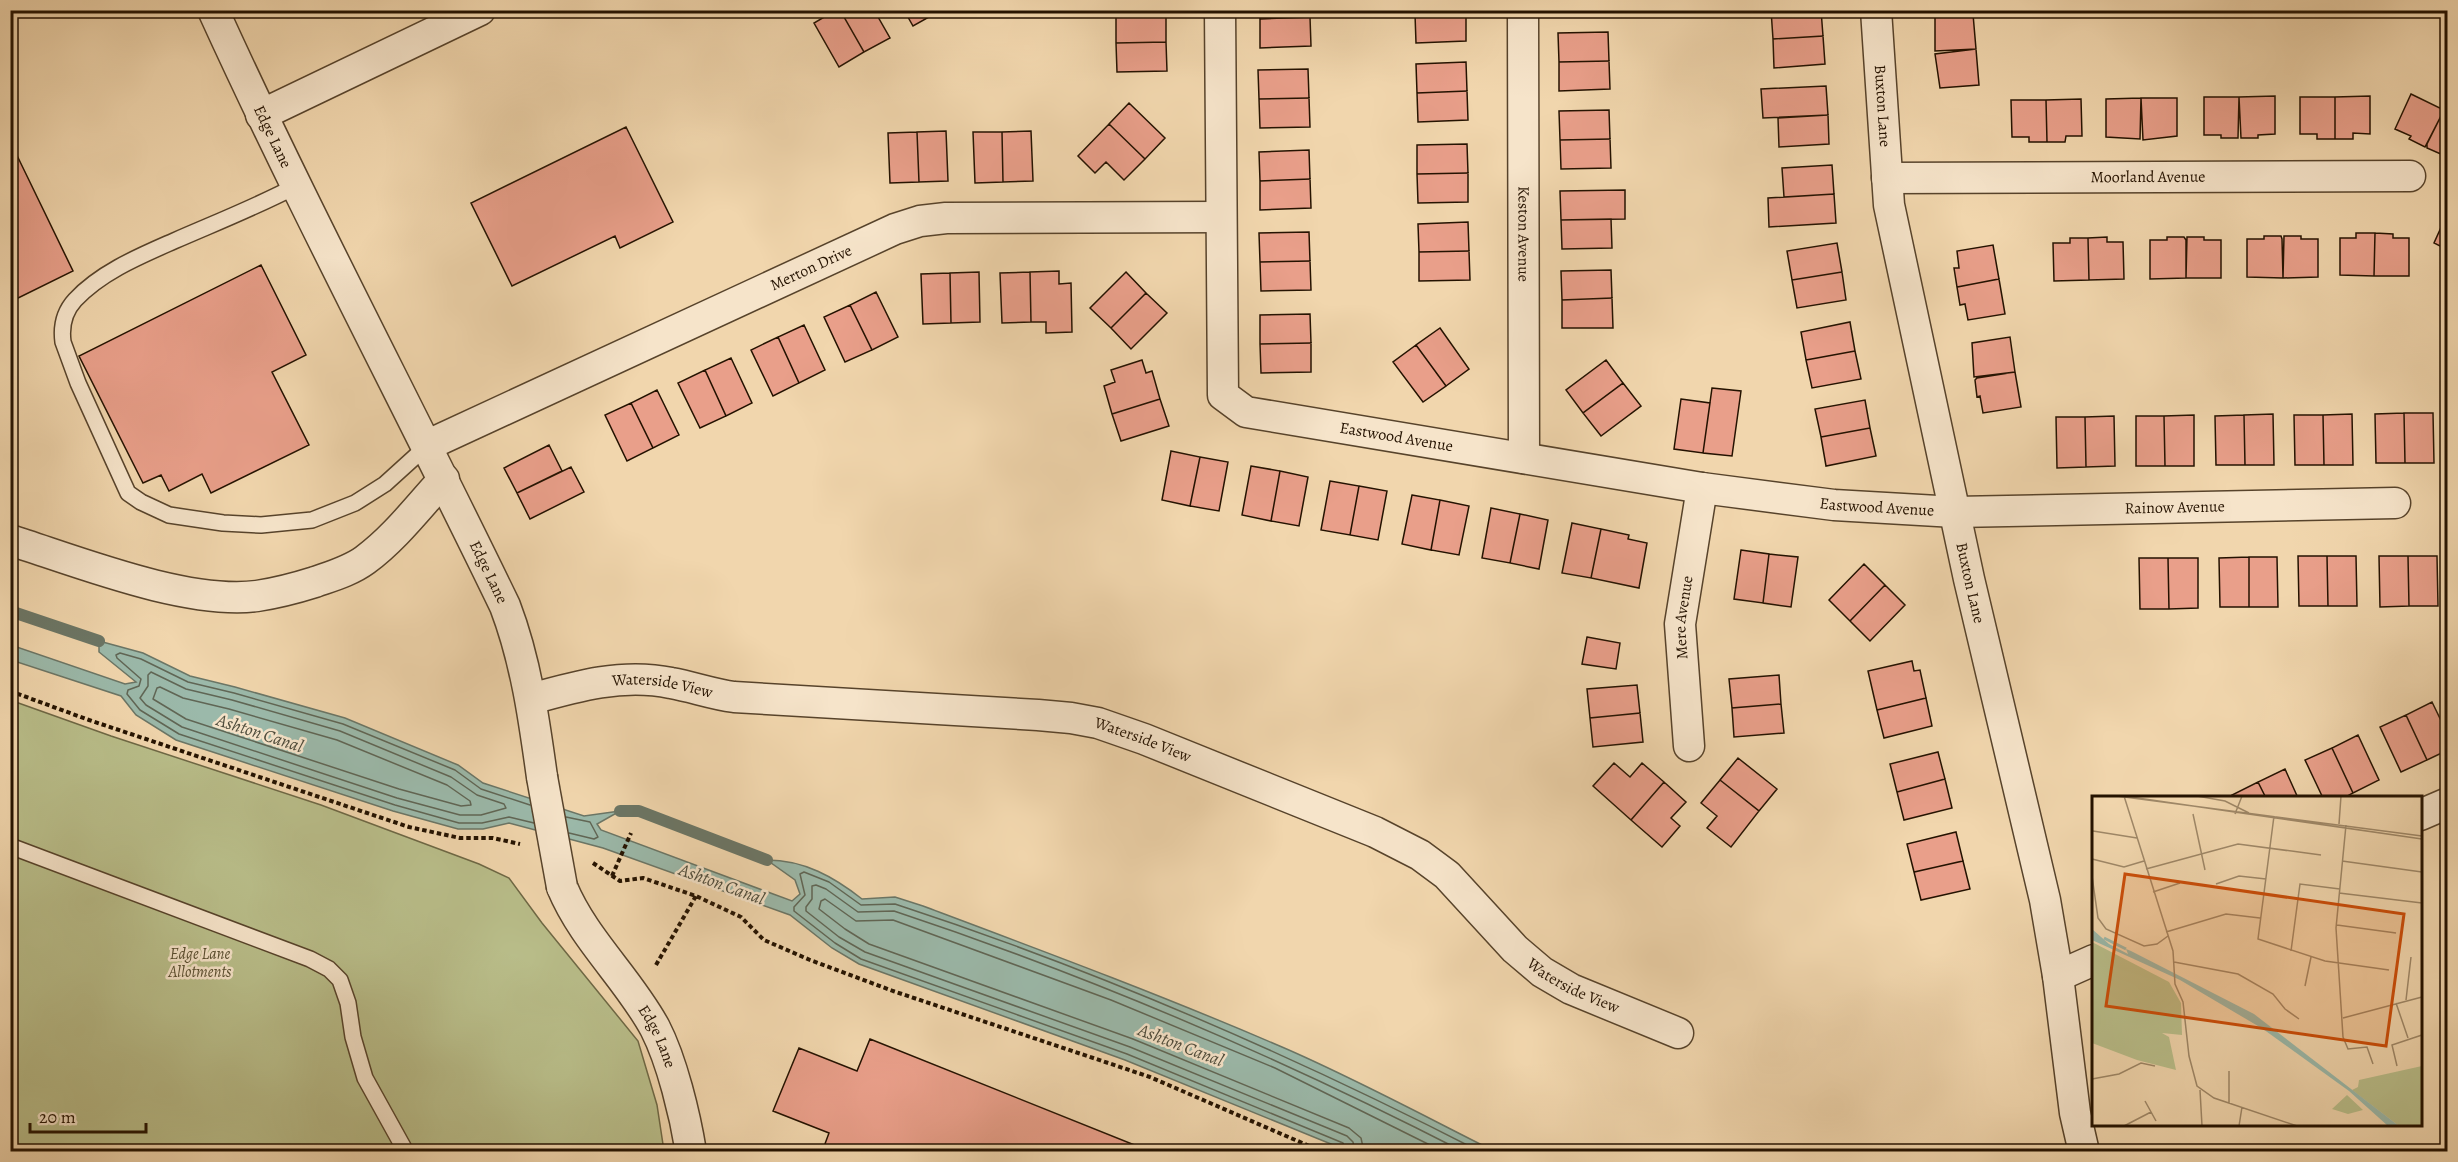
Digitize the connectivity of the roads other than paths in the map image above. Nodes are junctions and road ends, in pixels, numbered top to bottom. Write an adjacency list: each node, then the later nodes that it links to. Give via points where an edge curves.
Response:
1 (213, 10): 6 (street, Edge Lane)
2 (480, 10): 6 (street)
3 (1220, 10): 10 (street, Eastwood Avenue)
4 (1522, 10): 12 (street, Keston Avenue)
5 (1876, 10): 8 (street, Buxton Lane)
6 (261, 115): 9 (street, Edge Lane)
7 (2409, 176): 8 (street, Moorland Avenue)
8 (1887, 178): 16 (street, Buxton Lane, via 1900,263)
9 (296, 186): 11 (street, Edge Lane); 11 (lane, via 138,257 103,277 75,300 65,316 63,342 114,466 129,493 169,515 261,525 312,520 355,503 385,484)
10 (1221, 217): 11 (street, Merton Drive, via 920,221 895,229); 12 (street, Eastwood Avenue, via 1223,395 1246,412)
11 (428, 445): 13 (street, Edge Lane)
12 (1524, 458): 14 (street, Eastwood Avenue)
13 (444, 479): 17 (street, via 363,562 295,588 256,596 189,592); 18 (street, Edge Lane, via 505,606)
14 (1702, 488): 16 (street, Eastwood Avenue, via 1834,505); 19 (street, Mere Avenue, via 1680,624)
15 (2395, 503): 16 (street, Rainow Avenue)
16 (1955, 512): 24 (street, Buxton Lane, via 2045,900)
17 (10, 540)
18 (531, 699): 25 (street, Waterside View, via 622,679 672,683 734,697 1060,717 1098,723 1364,828 1420,855 1447,875 1515,949 1542,972 1571,989); 27 (street, Edge Lane, bridge, via 562,887 591,940 656,1030 675,1083)
19 (1689, 746)
20 (2448, 803): 21 (street)
21 (2422, 815)
22 (10, 846): 26 (lane, via 328,969 340,980 348,1003 365,1078)
23 (2092, 961): 24 (street)
24 (2058, 976): 28 (street, Buxton Lane, via 2074,1113)
25 (1678, 1033)
26 (406, 1152)
27 (691, 1152)
28 (2084, 1152)

